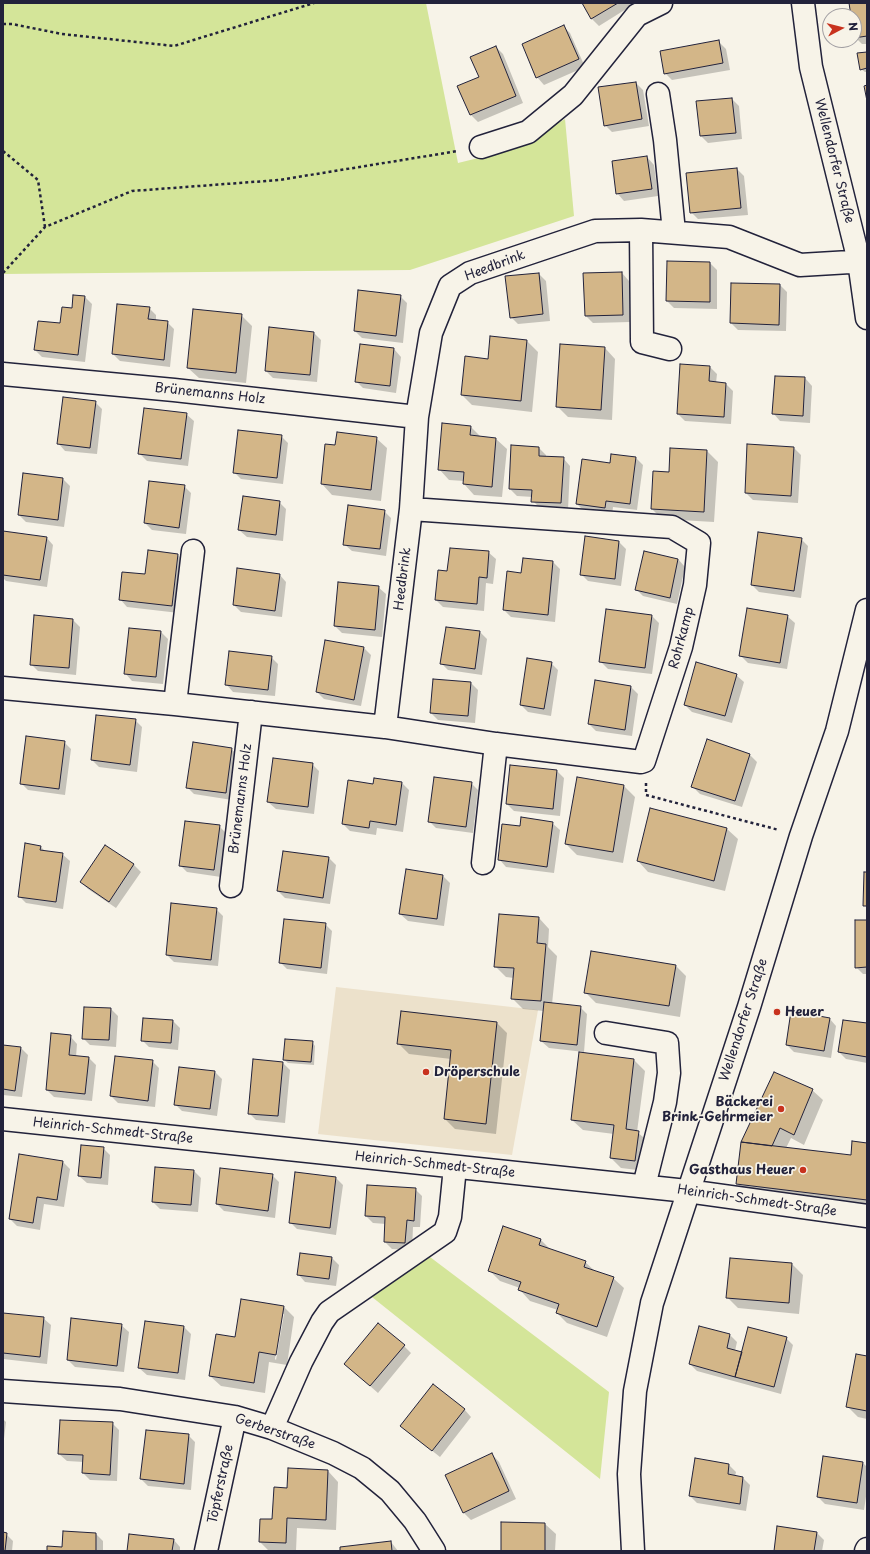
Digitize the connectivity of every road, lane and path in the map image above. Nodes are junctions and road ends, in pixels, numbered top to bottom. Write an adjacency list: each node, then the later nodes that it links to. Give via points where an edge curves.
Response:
1 (314, 3): 4 (path, via 174,46 62,34)
2 (661, 3): 6 (street, via 637,15 573,95 528,132)
3 (803, 3): 11 (street, Wellendorfer Straße, via 811,67)
4 (3, 24)
5 (658, 94): 10 (street)
6 (481, 147): 8 (path, via 279,180 132,191)
7 (3, 151): 8 (path, via 38,180)
8 (45, 227): 12 (path)
9 (641, 230): 10 (street, Heedbrink); 14 (street, via 642,342); 16 (street, Heedbrink, via 595,231 470,273 450,286 430,333)
10 (674, 232): 11 (street, Heedbrink, via 729,237 800,265)
11 (863, 261): 13 (street, Wellendorfer Straße)
12 (3, 273)
13 (867, 318)
14 (670, 349)
15 (3, 374): 16 (street, Brünemanns Holz)
16 (417, 417): 17 (street, Heedbrink)
17 (411, 509): 23 (street, Heedbrink); 25 (street, Rohrkamp, via 672,527 699,543 695,585 681,647)
18 (193, 551): 21 (street)
19 (867, 610): 26 (street, Wellendorfer Straße, via 837,731)
20 (3, 688): 21 (street)
21 (175, 704): 22 (street)
22 (251, 712): 23 (street); 28 (street, Brünemanns Holz)
23 (386, 726): 24 (street)
24 (496, 744): 25 (street); 27 (street)
25 (644, 761): 26 (path, via 646,795)
26 (801, 836): 33 (street, Wellendorfer Straße, via 749,1006)
27 (483, 863)
28 (231, 886)
29 (606, 1033): 32 (street, via 667,1043 669,1073 665,1102)
30 (3, 1119): 31 (street, Heinrich-Schmedt-Straße)
31 (455, 1167): 32 (street, Heinrich-Schmedt-Straße); 37 (street, via 450,1217 445,1232 329,1312 301,1362)
32 (644, 1186): 33 (street, Heinrich-Schmedt-Straße)
33 (687, 1191): 34 (street, Heinrich-Schmedt-Straße); 40 (street, Wellendorfer Straße, via 652,1303 635,1392 629,1474)
34 (867, 1216)
35 (3, 1391): 36 (street, Gerberstraße, via 120,1399)
36 (235, 1417): 37 (street, Gerberstraße); 38 (street, Töpferstraße)
37 (272, 1428): 39 (street, Gerberstraße, via 362,1468 390,1491 415,1521)
38 (206, 1551)
39 (434, 1551)
40 (633, 1551)

